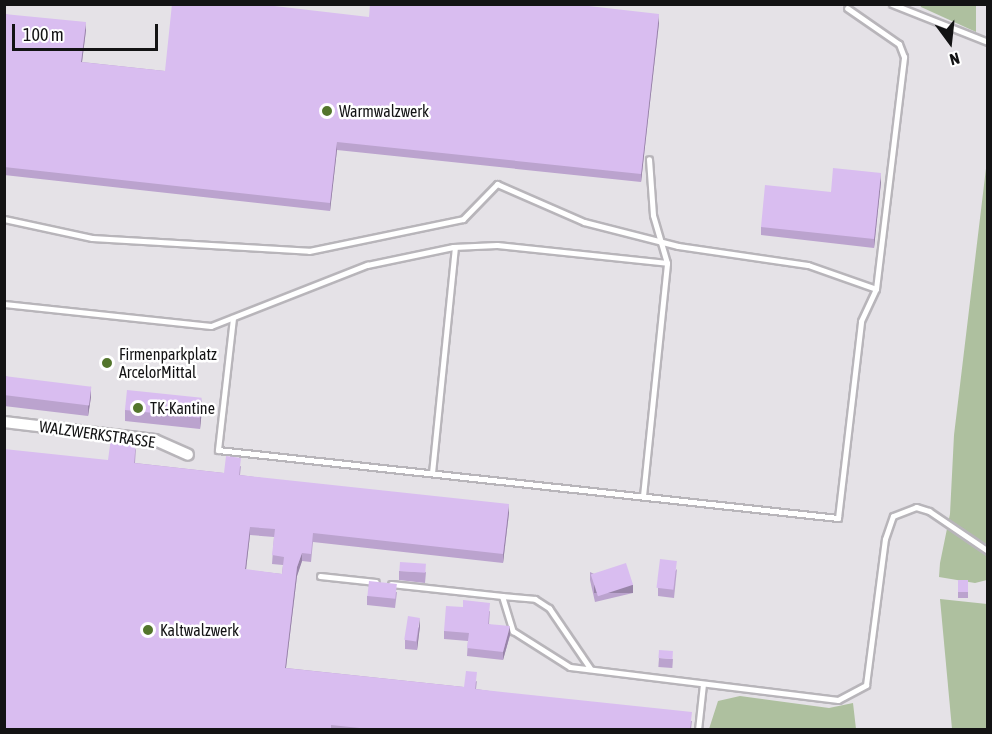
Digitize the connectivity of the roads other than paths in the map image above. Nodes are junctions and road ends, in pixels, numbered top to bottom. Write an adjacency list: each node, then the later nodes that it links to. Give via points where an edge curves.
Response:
1 (892, 4): 3 (lane)
2 (847, 8): 9 (lane, via 899,44 904,57)
3 (987, 42)
4 (649, 159): 6 (lane)
5 (4, 219): 6 (lane, via 92,238 309,251 463,219 497,184 584,222)
6 (660, 240): 8 (lane); 9 (lane, via 808,265)
7 (455, 247): 8 (lane, via 497,245); 11 (lane, via 367,266); 14 (lane)
8 (667, 263): 15 (lane)
9 (876, 289): 15 (lane, via 861,321 838,518)
10 (4, 304): 11 (lane, via 211,326)
11 (232, 318): 14 (lane, via 218,450)
12 (4, 422): 13 (street, WALZWERKSTRASSE, via 155,440)
13 (188, 455)
14 (432, 473): 15 (lane)
15 (643, 496)
16 (987, 551): 20 (lane, via 929,511 916,507 893,516 885,539 873,661 866,685 854,695 838,700)
17 (320, 576): 18 (lane)
18 (502, 596): 19 (lane, via 536,599 549,608); 19 (lane, via 513,631 570,667)
19 (590, 668): 20 (lane)
20 (703, 684): 21 (lane)
21 (699, 729)

